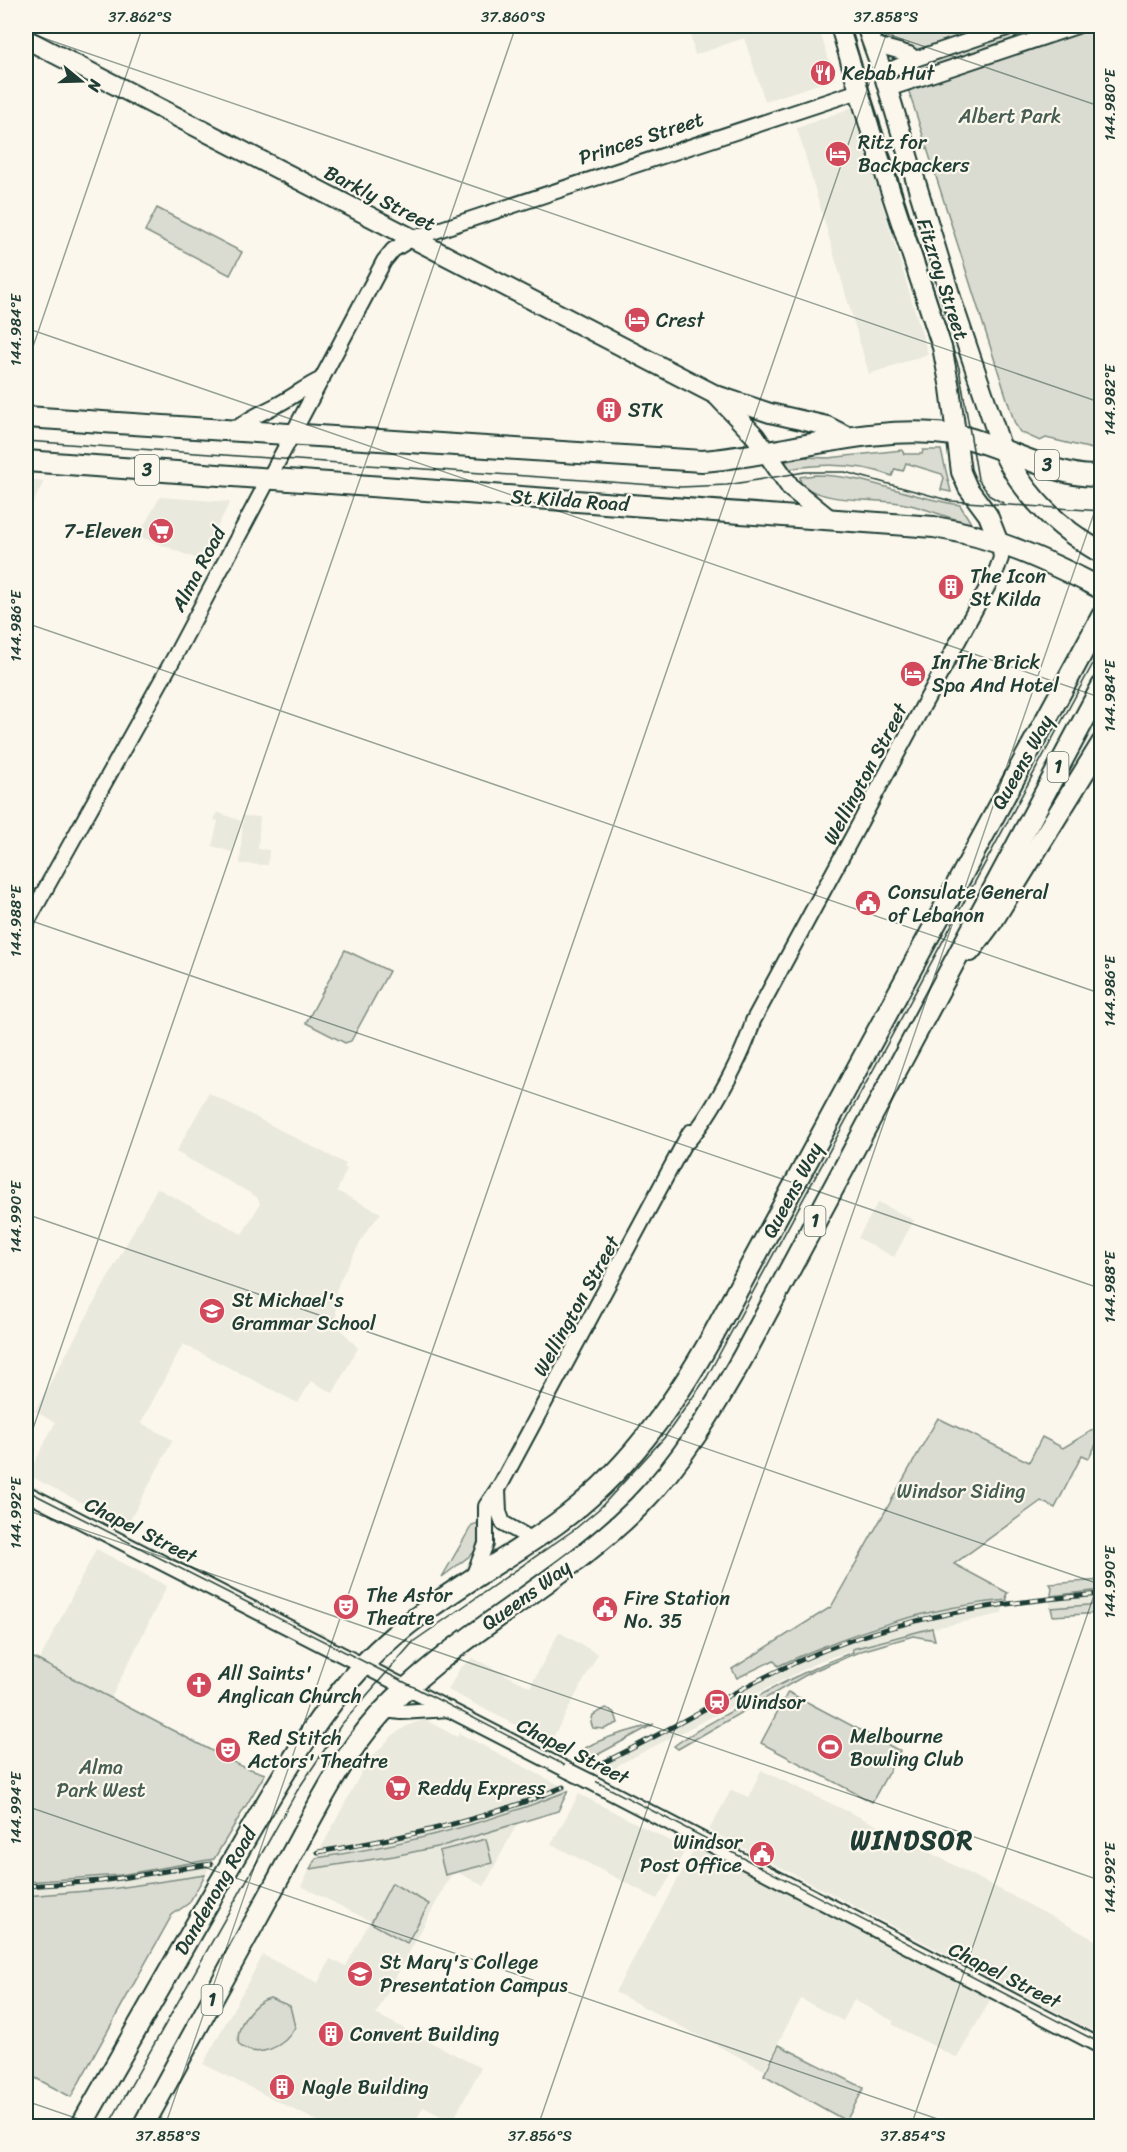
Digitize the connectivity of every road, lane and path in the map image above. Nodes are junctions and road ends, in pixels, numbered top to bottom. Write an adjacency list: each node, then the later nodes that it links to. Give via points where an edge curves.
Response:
1 (840, 26): 9 (main road, Fitzroy Street)
2 (866, 26): 6 (main road, Fitzroy Street)
3 (1013, 26): 7 (street)
4 (1077, 26): 8 (street)
5 (26, 39): 10 (main road, Barkly Street)
6 (873, 44): 7 (street); 8 (main road, Fitzroy Street)
7 (915, 58): 8 (street)
8 (886, 81): 9 (main road); 18 (main road, Fitzroy Street, via 953,304)
9 (859, 91): 10 (street, Princes Street); 15 (main road, Fitzroy Street, via 942,347)
10 (411, 239): 11 (street, Alma Road, via 384,261); 12 (main road, Barkly Street)
11 (322, 379): 14 (street, via 251,416); 16 (street, Alma Road)
12 (716, 395): 17 (main road, Barkly Street, via 827,426); 19 (main road, Barkly Street)
13 (26, 417): 14 (highway, 3)
14 (232, 432): 16 (highway, 3)
15 (954, 435): 17 (highway, 3); 18 (highway, 3); 24 (main road, Fitzroy Street, via 962,478 987,512)
16 (292, 436): 19 (highway, 3, via 702,461); 22 (street, Alma Road)
17 (849, 437): 19 (highway, 3)
18 (1002, 449): 21 (highway, 3, via 1058,469); 25 (highway, via 1014,471 1050,516)
19 (769, 454): 23 (main road, Barkly Street, via 791,488)
20 (26, 461): 22 (highway, St Kilda Road / 3)
21 (1098, 477)
22 (269, 478): 23 (highway, St Kilda Road / 3); 30 (street, Alma Road)
23 (828, 518): 24 (highway, St Kilda Road / 3, via 934,527)
24 (999, 543): 26 (highway, St Kilda Road / 3, via 1054,564); 32 (street, Wellington Street, via 998,569 753,1022 742,1030 693,1123 688,1141)
25 (1101, 553)
26 (1100, 589)
27 (1101, 616): 34 (highway, Queens Way / 1, via 688,1377 657,1425 625,1461 586,1500)
28 (1101, 686): 31 (highway, Queens Way / 1)
29 (1101, 743): 31 (highway, via 993,920)
30 (26, 924)
31 (935, 998): 37 (highway, Queens Way / 1, via 729,1382 676,1464 605,1537 448,1652)
32 (498, 1489): 34 (street, via 503,1523); 35 (street, Wellington Street, via 486,1506 486,1544)
33 (26, 1493): 36 (street, Chapel Street)
34 (533, 1540): 35 (highway, Queens Way / 1)
35 (471, 1581): 36 (highway, Queens Way / 1, via 411,1623)
36 (363, 1665): 37 (street, Chapel Street); 41 (highway, Dandenong Road / 1, bridge, via 304,1739)
37 (407, 1688): 38 (street, Chapel Street); 39 (highway, 1)
38 (449, 1709): 39 (street); 40 (street, Chapel Street, bridge)
39 (384, 1710): 42 (highway, 1, bridge, via 351,1751 302,1835)
40 (1101, 2047)
41 (81, 2127)
42 (143, 2127)

